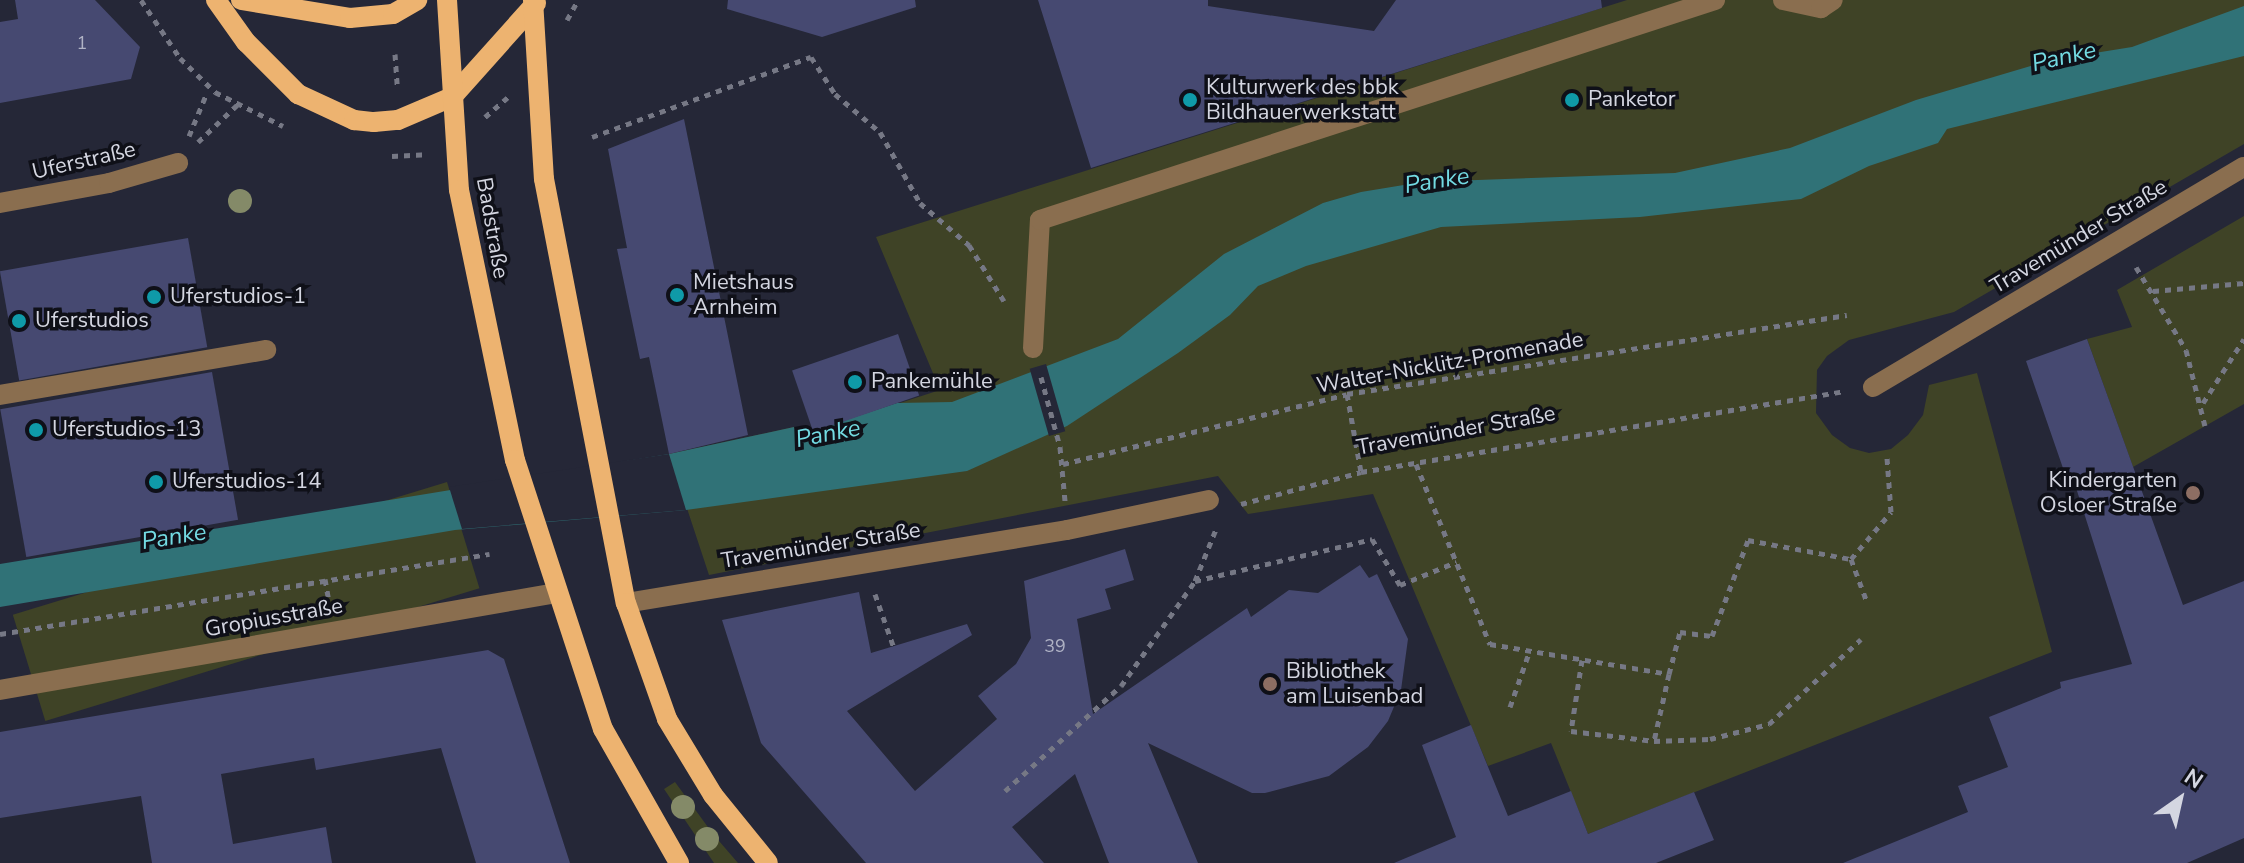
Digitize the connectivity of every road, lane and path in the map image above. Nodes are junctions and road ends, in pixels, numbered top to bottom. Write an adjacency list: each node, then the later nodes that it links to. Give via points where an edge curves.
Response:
1 (216, 0): 12 (main road, via 246,42 298,94 326,109 354,120 398,120)
2 (241, 0): 3 (main road, via 350,18 393,14)
3 (417, 0)
4 (447, 0): 12 (main road, Badstraße)
5 (1715, 0): 24 (street, via 1040,220)
6 (1783, 0): 7 (street, via 1821,8)
7 (1833, 0)
8 (535, 2): 12 (main road); 42 (main road, via 540,152 609,537)
9 (395, 54): 11 (path)
10 (206, 95): 15 (path)
11 (397, 95)
12 (452, 97): 40 (main road, Badstraße, via 459,190 515,460)
13 (237, 105): 15 (path)
14 (592, 137): 18 (path, via 811,57 835,94 880,132 920,203)
15 (178, 163): 17 (street, Uferstraße, via 109,183)
16 (2244, 167): 26 (street, Travemünder Straße)
17 (0, 203)
18 (969, 245)
19 (2135, 266): 21 (path)
20 (2244, 283): 21 (path)
21 (2152, 291): 29 (path, via 2186,350)
22 (1847, 315): 27 (path, Walter-Nicklitz-Promenade)
23 (2244, 339): 29 (path)
24 (1033, 348): 27 (path, Walter-Nicklitz-Promenade, via 1063,464)
25 (266, 350): 28 (street)
26 (1873, 387): 32 (path, Travemünder Straße)
27 (1347, 394): 33 (path)
28 (0, 395)
29 (2203, 404): 30 (path)
30 (2205, 426)
31 (1887, 458): 36 (path, via 1891,512)
32 (1416, 464): 33 (path, Travemünder Straße); 38 (path)
33 (1361, 472): 34 (path, Travemünder Straße, via 1241,505)
34 (1209, 500): 37 (street, Travemünder Straße); 39 (path, via 1217,535)
35 (489, 554): 43 (path)
36 (1851, 559): 41 (path); 48 (path, via 1748,540 1712,636 1680,632)
37 (867, 562): 42 (street, Travemünder Straße); 45 (path)
38 (1456, 562): 39 (path, via 1400,585 1372,539); 46 (path, via 1490,644)
39 (1195, 581): 52 (path, via 1121,686)
40 (556, 593): 49 (street, Gropiusstraße); 53 (main road, via 603,729)
41 (1867, 602)
42 (626, 603): 54 (main road, via 667,719 713,795)
43 (0, 634)
44 (1861, 639): 51 (path, via 1769,724 1710,739)
45 (894, 648)
46 (1530, 650): 47 (path); 50 (path)
47 (1582, 660): 48 (path); 51 (path, via 1571,731)
48 (1669, 674): 51 (path)
49 (0, 690)
50 (1510, 707)
51 (1654, 741)
52 (1005, 791)
53 (679, 863)
54 (768, 863)

